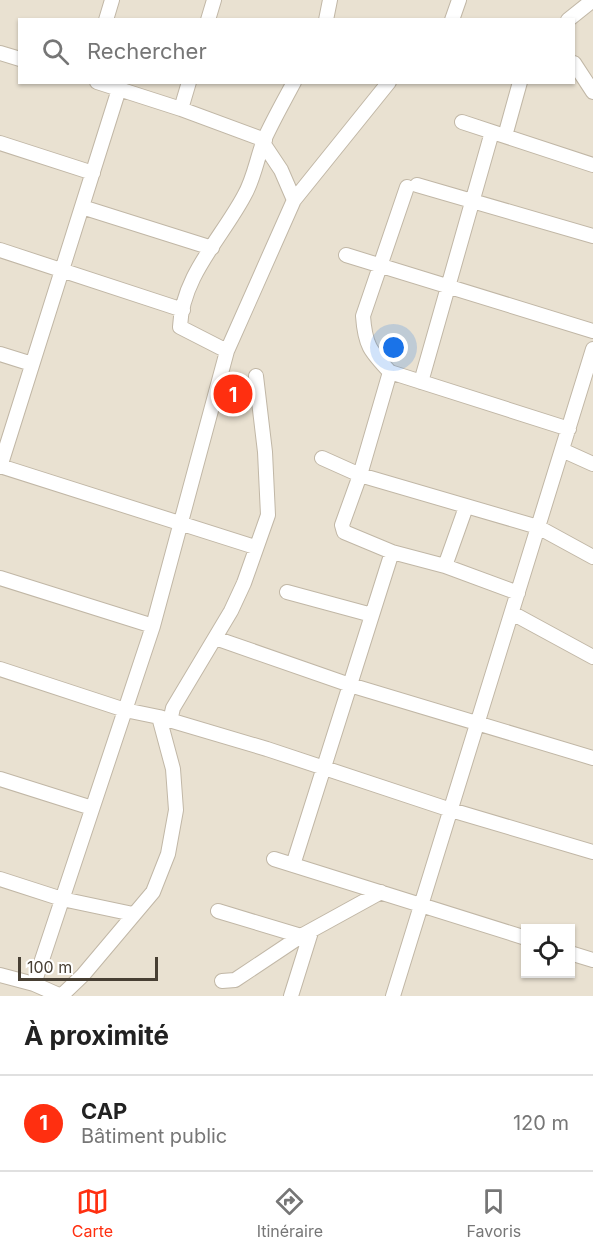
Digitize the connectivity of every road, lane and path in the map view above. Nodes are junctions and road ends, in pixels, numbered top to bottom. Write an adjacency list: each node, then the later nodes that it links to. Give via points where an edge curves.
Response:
1 (112, 0): 6 (street)
2 (214, 0): 7 (street)
3 (330, 0): 8 (street)
4 (459, 0): 9 (street)
5 (593, 0): 10 (street)
6 (107, 18)
7 (209, 18)
8 (330, 18)
9 (453, 18)
10 (570, 18)
11 (0, 53): 12 (street)
12 (18, 58)
13 (575, 66): 20 (street)
14 (103, 84): 19 (street)
15 (188, 84): 21 (street)
16 (293, 84): 24 (street)
17 (387, 84): 28 (street)
18 (519, 84): 23 (street)
19 (119, 89): 21 (street); 27 (street)
20 (593, 92)
21 (181, 108): 24 (street)
22 (462, 122): 23 (street)
23 (499, 134): 26 (street); 29 (street)
24 (264, 141): 28 (street); 32 (street, via 246,195)
25 (0, 143): 27 (street)
26 (593, 165)
27 (93, 172): 30 (street)
28 (294, 200): 41 (street)
29 (473, 200): 31 (street); 35 (street, via 412,186); 37 (street)
30 (82, 207): 32 (street); 36 (street)
31 (593, 236)
32 (212, 248): 38 (street, via 191,280)
33 (0, 250): 36 (street)
34 (346, 255): 35 (street)
35 (380, 265): 37 (street); 44 (street, via 363,316 364,336)
36 (62, 270): 38 (street); 43 (street)
37 (448, 286): 39 (street); 46 (street)
38 (183, 310): 41 (street, via 181,328)
39 (593, 331)
40 (593, 350): 47 (street)
41 (226, 351): 54 (street)
42 (0, 354): 43 (street)
43 (33, 364): 51 (street)
44 (390, 372): 46 (street); 52 (street)
45 (256, 376): 56 (street, via 269,508)
46 (421, 382): 47 (street)
47 (569, 429): 48 (street)
48 (562, 450): 50 (street); 55 (street)
49 (322, 458): 52 (street)
50 (593, 464)
51 (0, 466): 54 (street)
52 (360, 475): 53 (street); 57 (street, via 342,525 344,532)
53 (466, 507): 55 (street); 59 (street)
54 (179, 522): 56 (street); 65 (street)
55 (538, 527): 58 (street); 62 (street)
56 (255, 548): 66 (street, via 244,583)
57 (392, 552): 59 (street); 64 (street)
58 (593, 557)
59 (445, 566): 62 (street)
60 (0, 578): 65 (street)
61 (287, 592): 64 (street)
62 (518, 593): 63 (street)
63 (512, 613): 67 (street); 72 (street)
64 (372, 615): 69 (street)
65 (153, 626): 70 (street)
66 (215, 638): 69 (street); 71 (street)
67 (593, 657)
68 (0, 669): 70 (street)
69 (350, 686): 72 (street); 74 (street)
70 (125, 710): 71 (street); 76 (street)
71 (164, 719): 74 (street); 86 (street, via 176,810 168,854 153,892)
72 (477, 723): 73 (street); 77 (street)
73 (593, 758)
74 (324, 768): 77 (street); 80 (street)
75 (0, 778): 76 (street)
76 (92, 808): 83 (street)
77 (451, 810): 78 (street); 84 (street)
78 (593, 852)
79 (274, 859): 80 (street)
80 (292, 865): 82 (street)
81 (0, 879): 83 (street)
82 (381, 892): 84 (street); 87 (street)
83 (62, 899): 86 (street); 93 (street)
84 (421, 905): 88 (street); 96 (street)
85 (218, 911): 87 (street)
86 (133, 914): 94 (street)
87 (306, 934): 92 (street, via 236,980); 95 (street)
88 (521, 937)
89 (575, 954): 90 (street)
90 (593, 960)
91 (0, 975): 93 (street)
92 (222, 981)
93 (34, 984): 94 (street)
94 (61, 996)
95 (291, 996)
96 (393, 996)

